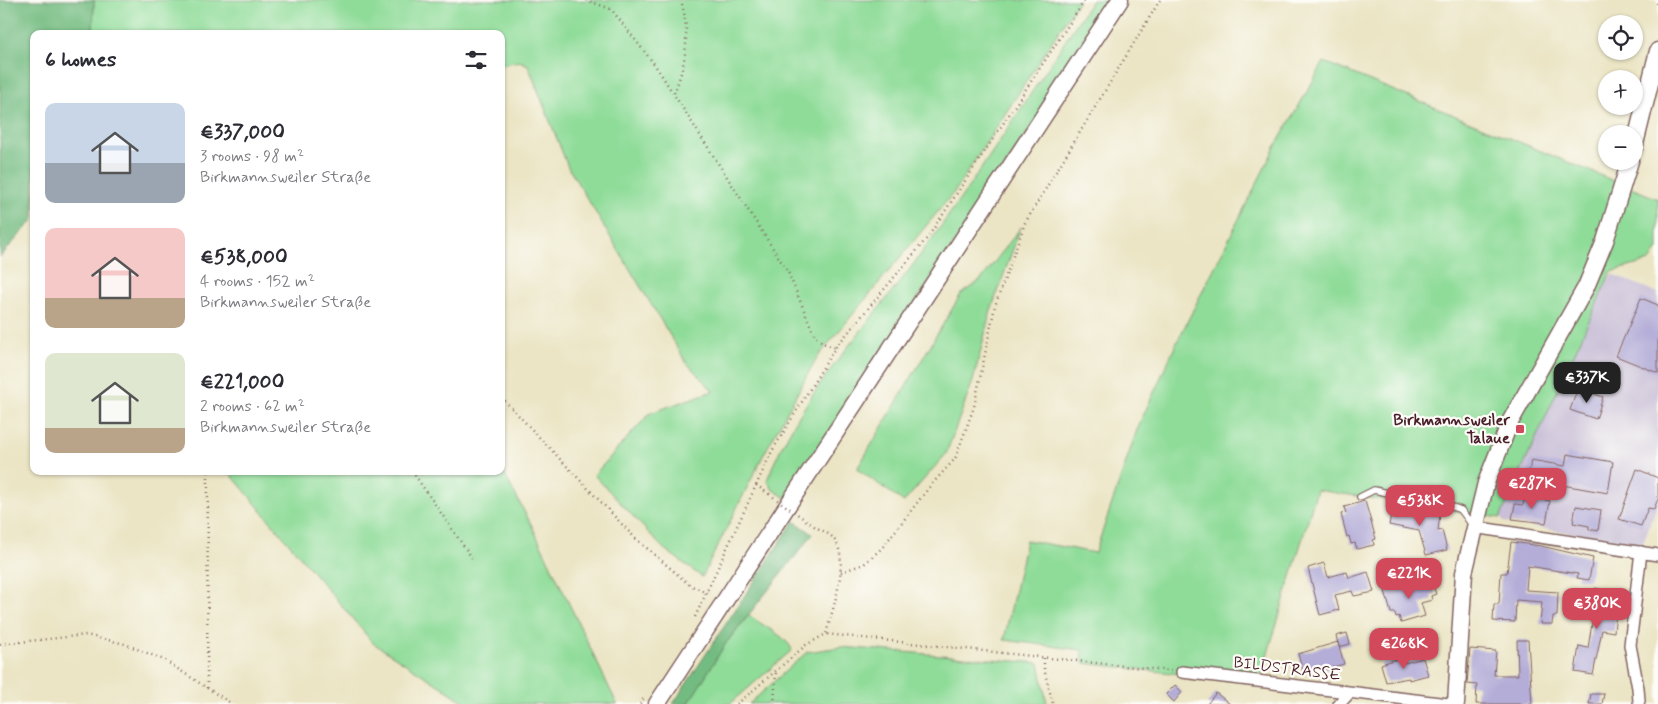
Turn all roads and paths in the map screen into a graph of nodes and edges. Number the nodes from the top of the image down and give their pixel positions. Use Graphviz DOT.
graph roads {
  1 [pos="586,0"];
  2 [pos="681,0"];
  3 [pos="1085,0"];
  4 [pos="1120,0"];
  5 [pos="1160,0"];
  6 [pos="1658,51"];
  7 [pos="674,94"];
  8 [pos="1640,125"];
  9 [pos="1627,170"];
  10 [pos="835,348"];
  11 [pos="505,401"];
  12 [pos="208,475"];
  13 [pos="415,475"];
  14 [pos="756,485"];
  15 [pos="1360,497"];
  16 [pos="1474,527"];
  17 [pos="1641,552"];
  18 [pos="1658,555"];
  19 [pos="472,558"];
  20 [pos="841,572"];
  21 [pos="707,593"];
  22 [pos="691,624"];
  23 [pos="826,634"];
  24 [pos="0,644"];
  25 [pos="1044,658"];
  26 [pos="776,670"];
  27 [pos="1182,672"];
  28 [pos="206,688"];
  29 [pos="1349,693"];
  30 [pos="651,700"];
  31 [pos="1638,701"];
  32 [pos="232,704"];
  33 [pos="640,704"];
  34 [pos="737,704"];
  35 [pos="774,704"];
  36 [pos="1053,704"];
  37 [pos="1339,704"];
  38 [pos="1448,704"];
  39 [pos="1456,704"];
  1 -- 7 [label="path"];
  2 -- 7 [label="path"];
  3 -- 10 [label="path"];
  4 -- 30 [label="main road"];
  5 -- 20 [label="path"];
  6 -- 8 [label="main road"];
  7 -- 10 [label="path"];
  9 -- 16 [label="main road"];
  10 -- 14 [label="path"];
  11 -- 21 [label="path"];
  12 -- 28 [label="path"];
  13 -- 19 [label="path"];
  14 -- 20 [label="path, bridge"];
  14 -- 21 [label="path"];
  15 -- 16 [label="lane"];
  16 -- 17 [label="street"];
  16 -- 39 [label="main road"];
  17 -- 18 [label="street"];
  17 -- 31 [label="street"];
  20 -- 23 [label="path"];
  21 -- 22 [label="path"];
  23 -- 25 [label="path"];
  23 -- 26 [label="path"];
  24 -- 28 [label="path"];
  25 -- 27 [label="path"];
  25 -- 36 [label="path"];
  26 -- 34 [label="path"];
  26 -- 35 [label="path"];
  27 -- 29 [label="street, BILDSTRASSE"];
  28 -- 32 [label="path"];
  29 -- 37 [label="street"];
  29 -- 38 [label="street, BILDSTRASSE"];
  30 -- 33 [label="path"];
}
